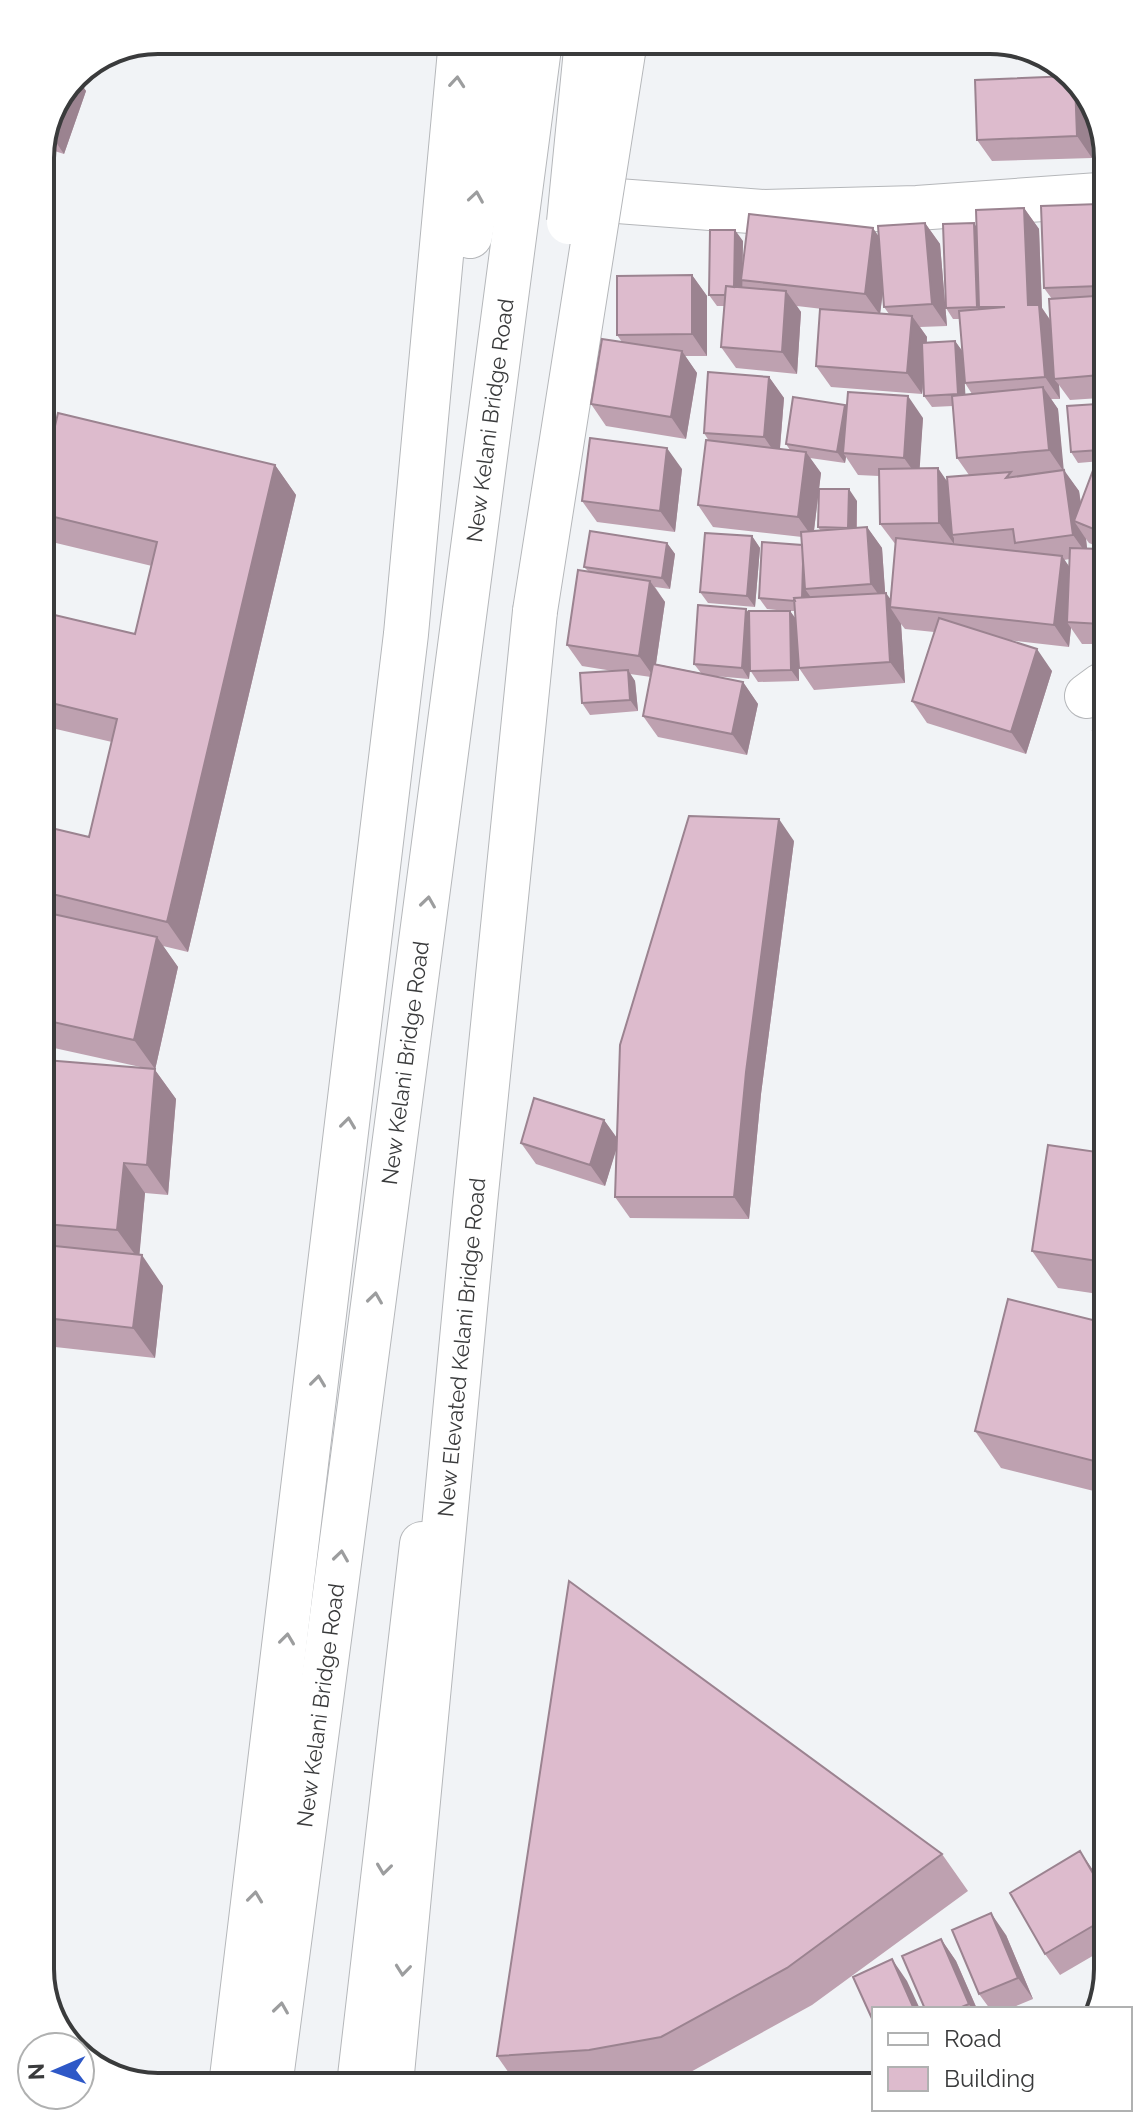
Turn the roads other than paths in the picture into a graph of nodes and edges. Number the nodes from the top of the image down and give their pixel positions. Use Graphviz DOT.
graph roads {
  1 [pos="460,54"];
  2 [pos="500,54"];
  3 [pos="538,54"];
  4 [pos="586,54"];
  5 [pos="598,54"];
  6 [pos="623,54"];
  7 [pos="1094,195"];
  8 [pos="578,198"];
  9 [pos="535,611"];
  10 [pos="406,634"];
  11 [pos="233,2073"];
  12 [pos="272,2073"];
  13 [pos="360,2073"];
  14 [pos="392,2073"];
  10 -- 1 [label="main road, one-way"];
  10 -- 2 [label="main road, one-way"];
  12 -- 3 [label="main road, New Kelani Bridge Road, one-way"];
  4 -- 9 [label="main road, bridge"];
  5 -- 8 [label="main road"];
  6 -- 9 [label="main road, bridge"];
  7 -- 8 [label="main road"];
  8 -- 13 [label="main road, one-way"];
  9 -- 14 [label="main road, New Elevated Kelani Bridge Road, one-way"];
  11 -- 10 [label="main road, one-way"];
}
